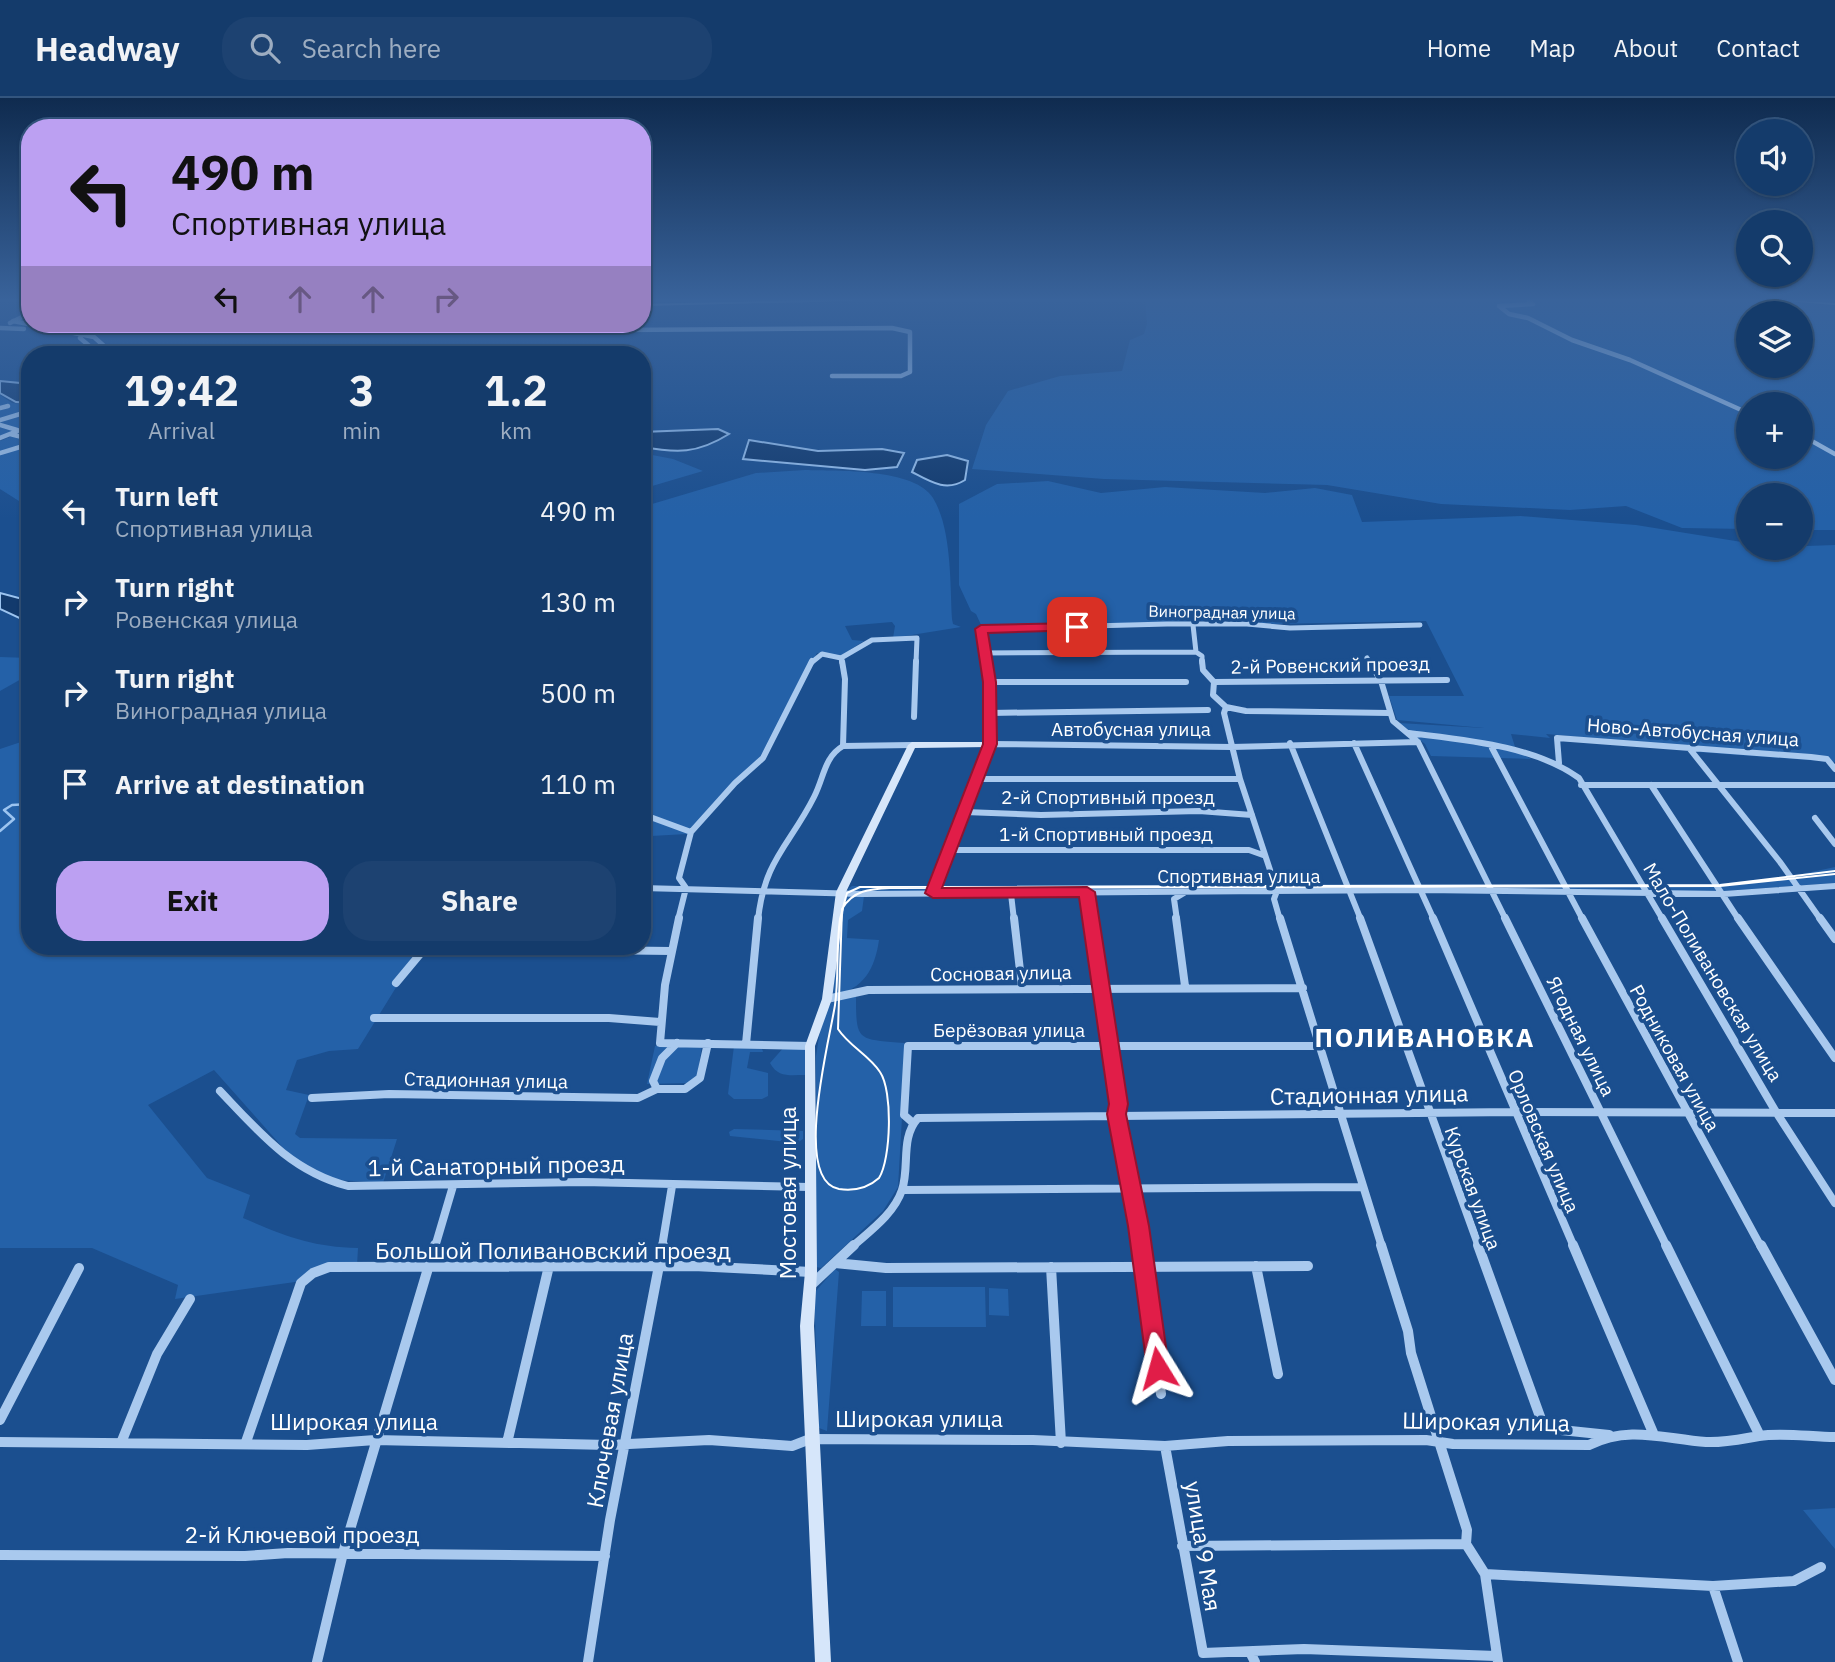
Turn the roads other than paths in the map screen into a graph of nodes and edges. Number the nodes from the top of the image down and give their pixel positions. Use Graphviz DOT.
graph roads {
  1 [pos="908,373"];
  2 [pos="1659,373"];
  3 [pos="832,376"];
  4 [pos="8,406"];
  5 [pos="0,408"];
  6 [pos="1736,408"];
  7 [pos="21,415"];
  8 [pos="0,423"];
  9 [pos="21,429"];
  10 [pos="18,430"];
  11 [pos="10,434"];
  12 [pos="0,438"];
  13 [pos="21,438"];
  14 [pos="1813,442"];
  15 [pos="21,445"];
  16 [pos="0,453"];
  17 [pos="1835,454"];
  18 [pos="1193,625"];
  19 [pos="1420,625"];
  20 [pos="981,629"];
  21 [pos="1196,652"];
  22 [pos="983,653"];
  23 [pos="841,658"];
  24 [pos="1367,658"];
  25 [pos="1447,680"];
  26 [pos="1381,681"];
  27 [pos="990,682"];
  28 [pos="1186,682"];
  29 [pos="1214,682"];
  30 [pos="1226,708"];
  31 [pos="1208,710"];
  32 [pos="989,713"];
  33 [pos="1389,713"];
  34 [pos="914,716"];
  35 [pos="1406,733"];
  36 [pos="1418,742"];
  37 [pos="1290,743"];
  38 [pos="1354,743"];
  39 [pos="990,744"];
  40 [pos="912,745"];
  41 [pos="843,746"];
  42 [pos="1232,747"];
  43 [pos="1492,748"];
  44 [pos="1689,748"];
  45 [pos="1559,764"];
  46 [pos="1835,769"];
  47 [pos="977,779"];
  48 [pos="1240,779"];
  49 [pos="1581,785"];
  50 [pos="1651,785"];
  51 [pos="1835,785"];
  52 [pos="1720,786"];
  53 [pos="965,812"];
  54 [pos="1252,815"];
  55 [pos="651,817"];
  56 [pos="1815,818"];
  57 [pos="691,832"];
  58 [pos="1835,844"];
  59 [pos="947,850"];
  60 [pos="1263,855"];
  61 [pos="1835,886"];
  62 [pos="651,888"];
  63 [pos="686,888"];
  64 [pos="1799,888"];
  65 [pos="761,890"];
  66 [pos="1423,890"];
  67 [pos="1188,891"];
  68 [pos="1277,891"];
  69 [pos="1350,891"];
  70 [pos="841,892"];
  71 [pos="1087,892"];
  72 [pos="1494,892"];
  73 [pos="1567,892"];
  74 [pos="933,893"];
  75 [pos="1011,894"];
  76 [pos="1647,894"];
  77 [pos="1724,894"];
  78 [pos="1835,939"];
  79 [pos="651,951"];
  80 [pos="671,951"];
  81 [pos="420,955"];
  82 [pos="396,983"];
  83 [pos="1185,986"];
  84 [pos="1023,988"];
  85 [pos="1101,988"];
  86 [pos="1303,988"];
  87 [pos="827,999"];
  88 [pos="374,1018"];
  89 [pos="660,1022"];
  90 [pos="677,1043"];
  91 [pos="708,1043"];
  92 [pos="746,1044"];
  93 [pos="810,1046"];
  94 [pos="1109,1046"];
  95 [pos="1319,1046"];
  96 [pos="1835,1058"];
  97 [pos="657,1089"];
  98 [pos="220,1091"];
  99 [pos="312,1098"];
  100 [pos="1514,1112"];
  101 [pos="1601,1112"];
  102 [pos="1776,1112"];
  103 [pos="1429,1113"];
  104 [pos="1687,1113"];
  105 [pos="1835,1113"];
  106 [pos="1116,1114"];
  107 [pos="1339,1115"];
  108 [pos="910,1125"];
  109 [pos="453,1186"];
  110 [pos="672,1186"];
  111 [pos="808,1187"];
  112 [pos="1361,1187"];
  113 [pos="1131,1190"];
  114 [pos="902,1191"];
  115 [pos="1835,1203"];
  116 [pos="835,1263"];
  117 [pos="549,1266"];
  118 [pos="659,1266"];
  119 [pos="1256,1266"];
  120 [pos="1308,1266"];
  121 [pos="430,1267"];
  122 [pos="1143,1267"];
  123 [pos="79,1268"];
  124 [pos="1051,1268"];
  125 [pos="810,1279"];
  126 [pos="190,1299"];
  127 [pos="1279,1374"];
  128 [pos="1835,1380"];
  129 [pos="1161,1394"];
  130 [pos="0,1420"];
  131 [pos="1608,1435"];
  132 [pos="1654,1435"];
  133 [pos="1760,1436"];
  134 [pos="1835,1437"];
  135 [pos="810,1439"];
  136 [pos="376,1440"];
  137 [pos="0,1442"];
  138 [pos="246,1442"];
  139 [pos="121,1443"];
  140 [pos="507,1443"];
  141 [pos="627,1443"];
  142 [pos="1061,1443"];
  143 [pos="1440,1443"];
  144 [pos="1165,1446"];
  145 [pos="1466,1544"];
  146 [pos="1182,1546"];
  147 [pos="343,1553"];
  148 [pos="0,1555"];
  149 [pos="605,1556"];
  150 [pos="1821,1567"];
  151 [pos="1485,1574"];
  152 [pos="1713,1586"];
  153 [pos="1253,1657"];
  154 [pos="1497,1659"];
  155 [pos="317,1662"];
  156 [pos="588,1662"];
  157 [pos="823,1662"];
  158 [pos="1738,1662"];
  1 -- 3 [label="street"];
  2 -- 6 [label="street"];
  4 -- 5 [label="street"];
  7 -- 8 [label="street"];
  8 -- 10 [label="street"];
  9 -- 10 [label="street"];
  10 -- 11 [label="street"];
  11 -- 12 [label="street"];
  11 -- 13 [label="street"];
  14 -- 17 [label="street"];
  15 -- 16 [label="street"];
  18 -- 19 [label="street, Виноградная улица"];
  18 -- 20 [label="street, Виноградная улица"];
  18 -- 21 [label="street"];
  20 -- 22 [label="street"];
  21 -- 22 [label="street"];
  21 -- 29 [label="street"];
  22 -- 27 [label="street"];
  23 -- 34 [label="street"];
  23 -- 41 [label="street"];
  23 -- 57 [label="street"];
  24 -- 26 [label="street, Ягодная улица"];
  25 -- 26 [label="street, 2-й Ровенский проезд"];
  26 -- 29 [label="street, 2-й Ровенский проезд"];
  26 -- 33 [label="street, Ягодная улица"];
  27 -- 28 [label="street"];
  27 -- 32 [label="street"];
  29 -- 30 [label="street"];
  30 -- 33 [label="street"];
  30 -- 42 [label="street"];
  31 -- 32 [label="street"];
  32 -- 39 [label="street"];
  33 -- 35 [label="street, Ягодная улица"];
  35 -- 36 [label="street, Ягодная улица"];
  35 -- 43 [label="street"];
  36 -- 38 [label="street, Автобусная улица"];
  36 -- 72 [label="street, Ягодная улица"];
  37 -- 38 [label="street, Автобусная улица"];
  37 -- 42 [label="street, Автобусная улица"];
  37 -- 69 [label="street, Курская улица"];
  38 -- 66 [label="street, Орловская улица"];
  39 -- 40 [label="street, Автобусная улица"];
  39 -- 42 [label="street, Автобусная улица"];
  39 -- 47 [label="street"];
  40 -- 41 [label="street, Автобусная улица"];
  40 -- 70 [label="street, Мостовая улица"];
  41 -- 65 [label="street"];
  42 -- 48 [label="street"];
  43 -- 45 [label="street"];
  43 -- 73 [label="street, Родниковая улица"];
  44 -- 45 [label="street, Ново-Автобусная улица"];
  44 -- 46 [label="street, Ново-Автобусная улица"];
  44 -- 52 [label="street"];
  45 -- 49 [label="street, Мало-Поливановская улица"];
  47 -- 48 [label="street"];
  47 -- 53 [label="street"];
  48 -- 54 [label="street"];
  49 -- 50 [label="street"];
  49 -- 76 [label="street, Мало-Поливановская улица"];
  50 -- 52 [label="street"];
  50 -- 77 [label="street"];
  51 -- 52 [label="street"];
  52 -- 64 [label="street"];
  53 -- 54 [label="street, 2-й Спортивный проезд"];
  53 -- 59 [label="street"];
  54 -- 60 [label="street"];
  55 -- 57 [label="street"];
  56 -- 58 [label="street"];
  57 -- 63 [label="street"];
  59 -- 60 [label="street, 1-й Спортивный проезд"];
  59 -- 74 [label="street"];
  60 -- 68 [label="street"];
  61 -- 64 [label="street, Спортивная улица"];
  62 -- 63 [label="street, Спортивная улица"];
  63 -- 65 [label="street, Спортивная улица"];
  63 -- 80 [label="street"];
  64 -- 77 [label="street, Спортивная улица"];
  64 -- 78 [label="street"];
  65 -- 70 [label="street, Спортивная улица"];
  65 -- 92 [label="street"];
  66 -- 69 [label="street, Спортивная улица"];
  66 -- 72 [label="street, Спортивная улица"];
  66 -- 100 [label="street, Орловская улица"];
  67 -- 68 [label="street, Спортивная улица"];
  67 -- 71 [label="street, Спортивная улица"];
  67 -- 83 [label="street"];
  68 -- 69 [label="street, Спортивная улица"];
  68 -- 86 [label="street"];
  69 -- 103 [label="street, Курская улица"];
  70 -- 74 [label="street, Спортивная улица"];
  70 -- 87 [label="street, Мостовая улица"];
  71 -- 75 [label="street, Спортивная улица"];
  71 -- 85 [label="street"];
  72 -- 73 [label="street, Спортивная улица"];
  72 -- 101 [label="street, Ягодная улица"];
  73 -- 76 [label="street, Спортивная улица"];
  73 -- 104 [label="street, Родниковая улица"];
  74 -- 75 [label="street, Спортивная улица"];
  75 -- 84 [label="street"];
  76 -- 77 [label="street, Спортивная улица"];
  76 -- 102 [label="street, Мало-Поливановская улица"];
  77 -- 96 [label="street"];
  79 -- 80 [label="street"];
  80 -- 89 [label="street"];
  81 -- 82 [label="street"];
  83 -- 85 [label="street, Сосновая улица"];
  83 -- 86 [label="street, Сосновая улица"];
  84 -- 85 [label="street, Сосновая улица"];
  84 -- 87 [label="street, Сосновая улица"];
  85 -- 94 [label="street"];
  86 -- 95 [label="street"];
  87 -- 93 [label="street, Мостовая улица"];
  88 -- 89 [label="street"];
  89 -- 90 [label="street"];
  90 -- 91 [label="street"];
  90 -- 97 [label="street"];
  91 -- 92 [label="street"];
  91 -- 97 [label="street, Стадионная улица"];
  92 -- 93 [label="street"];
  93 -- 111 [label="street, Мостовая улица"];
  94 -- 95 [label="street, Берёзовая улица"];
  94 -- 106 [label="street"];
  94 -- 108 [label="street, Берёзовая улица"];
  95 -- 107 [label="street"];
  97 -- 99 [label="street, Стадионная улица"];
  98 -- 109 [label="street, 1-й Санаторный проезд"];
  100 -- 101 [label="street, Стадионная улица"];
  100 -- 103 [label="street, Стадионная улица"];
  100 -- 132 [label="street, Орловская улица"];
  101 -- 104 [label="street, Стадионная улица"];
  101 -- 133 [label="street, Ягодная улица"];
  102 -- 104 [label="street, Стадионная улица"];
  102 -- 105 [label="street, Стадионная улица"];
  102 -- 115 [label="street, Мало-Поливановская улица"];
  103 -- 107 [label="street, Стадионная улица"];
  103 -- 131 [label="street, Курская улица"];
  104 -- 128 [label="street, Родниковая улица"];
  106 -- 107 [label="street, Стадионная улица"];
  106 -- 108 [label="street, Стадионная улица"];
  106 -- 113 [label="street"];
  107 -- 112 [label="street"];
  108 -- 114 [label="street"];
  109 -- 110 [label="street, 1-й Санаторный проезд"];
  109 -- 121 [label="street"];
  110 -- 111 [label="street, 1-й Санаторный проезд"];
  110 -- 118 [label="street, Ключевая улица"];
  111 -- 125 [label="street, Мостовая улица"];
  112 -- 113 [label="street"];
  112 -- 143 [label="street"];
  113 -- 114 [label="street"];
  113 -- 122 [label="street"];
  114 -- 116 [label="street"];
  116 -- 124 [label="street"];
  116 -- 125 [label="street"];
  117 -- 118 [label="street, Большой Поливановский проезд"];
  117 -- 121 [label="street, Большой Поливановский проезд"];
  117 -- 140 [label="street"];
  118 -- 125 [label="street, Большой Поливановский проезд"];
  118 -- 141 [label="street, Ключевая улица"];
  119 -- 120 [label="street"];
  119 -- 122 [label="street"];
  119 -- 127 [label="street"];
  121 -- 136 [label="street"];
  121 -- 138 [label="street, Большой Поливановский проезд"];
  122 -- 124 [label="street"];
  122 -- 129 [label="street"];
  123 -- 130 [label="street"];
  124 -- 142 [label="street"];
  125 -- 135 [label="street, Мостовая улица"];
  126 -- 139 [label="street"];
  131 -- 132 [label="street, Широкая улица"];
  131 -- 143 [label="street, Широкая улица"];
  132 -- 133 [label="street, Широкая улица"];
  133 -- 134 [label="street, Широкая улица"];
  135 -- 141 [label="street, Широкая улица"];
  135 -- 142 [label="street, Широкая улица"];
  135 -- 157 [label="street, Мостовая улица"];
  136 -- 138 [label="street, Широкая улица"];
  136 -- 140 [label="street, Широкая улица"];
  136 -- 147 [label="street"];
  137 -- 139 [label="street, Широкая улица"];
  138 -- 139 [label="street, Широкая улица"];
  140 -- 141 [label="street, Широкая улица"];
  141 -- 149 [label="street, Ключевая улица"];
  142 -- 144 [label="street, Широкая улица"];
  143 -- 144 [label="street, Широкая улица"];
  143 -- 145 [label="street"];
  144 -- 146 [label="street, улица 9 Мая"];
  145 -- 146 [label="street"];
  145 -- 151 [label="street"];
  146 -- 153 [label="street, улица 9 Мая"];
  147 -- 148 [label="street, 2-й Ключевой проезд"];
  147 -- 149 [label="street, 2-й Ключевой проезд"];
  147 -- 155 [label="street"];
  149 -- 156 [label="street, Ключевая улица"];
  150 -- 152 [label="street"];
  151 -- 152 [label="street"];
  151 -- 154 [label="street"];
  152 -- 158 [label="street"];
  153 -- 154 [label="street"];
}
